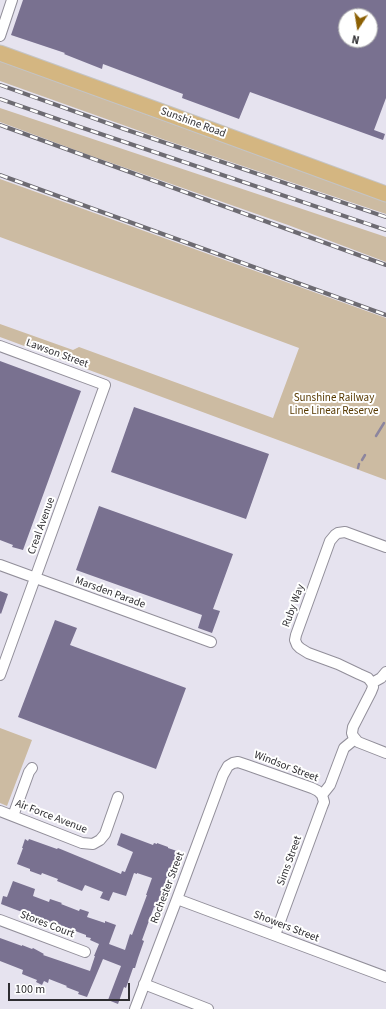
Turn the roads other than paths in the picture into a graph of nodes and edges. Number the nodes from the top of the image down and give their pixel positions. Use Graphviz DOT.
graph roads {
  1 [pos="12,0"];
  2 [pos="0,36"];
  3 [pos="0,53"];
  4 [pos="386,194"];
  5 [pos="0,346"];
  6 [pos="105,385"];
  7 [pos="386,547"];
  8 [pos="0,565"];
  9 [pos="35,578"];
  10 [pos="211,642"];
  11 [pos="386,672"];
  12 [pos="0,675"];
  13 [pos="372,683"];
  14 [pos="355,739"];
  15 [pos="386,753"];
  16 [pos="32,768"];
  17 [pos="223,775"];
  18 [pos="322,795"];
  19 [pos="118,797"];
  20 [pos="0,811"];
  21 [pos="13,816"];
  22 [pos="177,899"];
  23 [pos="0,920"];
  24 [pos="275,936"];
  25 [pos="85,952"];
  26 [pos="386,977"];
  27 [pos="144,984"];
  28 [pos="135,1009"];
  29 [pos="208,1009"];
  1 -- 2 [label="street"];
  3 -- 4 [label="main road, Sunshine Road"];
  5 -- 6 [label="street, Lawson Street"];
  6 -- 9 [label="street, Creal Avenue"];
  7 -- 13 [label="street, Ruby Way"];
  8 -- 9 [label="street, Marsden Parade"];
  9 -- 10 [label="street, Marsden Parade"];
  9 -- 12 [label="street, Creal Avenue"];
  11 -- 13 [label="street"];
  13 -- 14 [label="street"];
  14 -- 15 [label="street"];
  14 -- 18 [label="street"];
  16 -- 21 [label="street"];
  17 -- 18 [label="street, Windsor Street"];
  17 -- 22 [label="street, Rochester Street"];
  18 -- 24 [label="street, Sims Street"];
  19 -- 21 [label="street, Air Force Avenue"];
  20 -- 21 [label="street, Air Force Avenue"];
  22 -- 24 [label="street, Showers Street"];
  22 -- 27 [label="street, Rochester Street"];
  23 -- 25 [label="street, Stores Court"];
  24 -- 26 [label="street, Showers Street"];
  27 -- 28 [label="street, Rochester Street"];
  27 -- 29 [label="street"];
}
